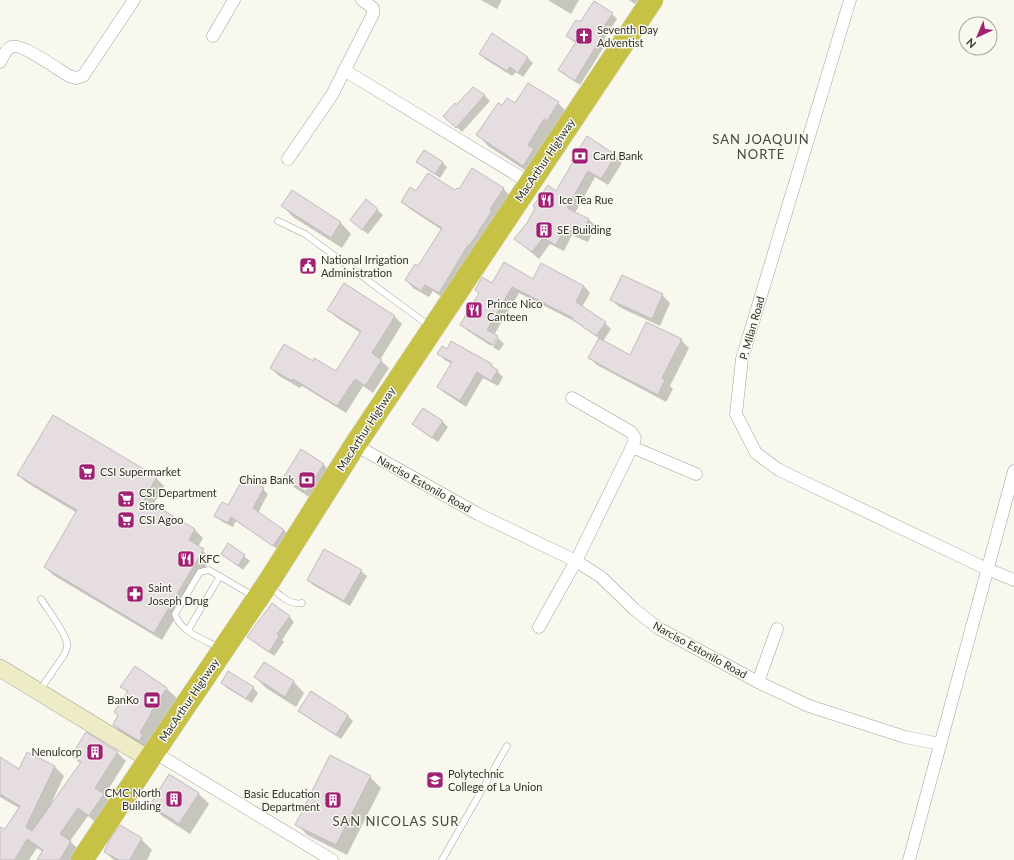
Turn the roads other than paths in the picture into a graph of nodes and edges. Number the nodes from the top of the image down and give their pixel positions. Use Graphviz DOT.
graph roads {
  1 [pos="134,0"];
  2 [pos="234,0"];
  3 [pos="362,0"];
  4 [pos="652,0"];
  5 [pos="850,0"];
  6 [pos="213,36"];
  7 [pos="0,62"];
  8 [pos="344,70"];
  9 [pos="288,159"];
  10 [pos="530,183"];
  11 [pos="278,221"];
  12 [pos="434,327"];
  13 [pos="572,398"];
  14 [pos="355,445"];
  15 [pos="632,447"];
  16 [pos="1014,472"];
  17 [pos="696,474"];
  18 [pos="576,561"];
  19 [pos="987,569"];
  20 [pos="220,576"];
  21 [pos="1014,580"];
  22 [pos="263,591"];
  23 [pos="41,599"];
  24 [pos="302,603"];
  25 [pos="539,627"];
  26 [pos="777,629"];
  27 [pos="188,630"];
  28 [pos="223,650"];
  29 [pos="0,668"];
  30 [pos="758,682"];
  31 [pos="39,692"];
  32 [pos="940,744"];
  33 [pos="508,746"];
  34 [pos="151,755"];
  35 [pos="82,860"];
  36 [pos="332,860"];
  37 [pos="442,860"];
  38 [pos="909,860"];
  1 -- 7 [label="street"];
  2 -- 6 [label="street"];
  3 -- 8 [label="street"];
  4 -- 10 [label="highway, MacArthur Highway"];
  5 -- 19 [label="street, P. Milan Road"];
  8 -- 9 [label="street"];
  8 -- 10 [label="street"];
  10 -- 12 [label="highway, MacArthur Highway"];
  11 -- 12 [label="lane"];
  12 -- 14 [label="highway, MacArthur Highway"];
  13 -- 15 [label="street"];
  14 -- 18 [label="street, Narciso Estonilo Road"];
  14 -- 22 [label="highway, MacArthur Highway"];
  15 -- 17 [label="street"];
  15 -- 18 [label="street"];
  16 -- 19 [label="street"];
  18 -- 25 [label="street"];
  18 -- 30 [label="street, Narciso Estonilo Road"];
  19 -- 21 [label="street, P. Milan Road"];
  19 -- 32 [label="street"];
  20 -- 22 [label="lane"];
  20 -- 27 [label="lane"];
  20 -- 27 [label="lane"];
  22 -- 24 [label="lane"];
  22 -- 28 [label="highway, MacArthur Highway"];
  23 -- 31 [label="lane"];
  26 -- 30 [label="street"];
  27 -- 28 [label="lane"];
  28 -- 34 [label="highway, MacArthur Highway"];
  29 -- 31 [label="street"];
  30 -- 32 [label="street, Narciso Estonilo Road"];
  31 -- 34 [label="street"];
  32 -- 38 [label="street"];
  33 -- 37 [label="lane"];
  34 -- 35 [label="highway, MacArthur Highway"];
  34 -- 36 [label="street"];
}
